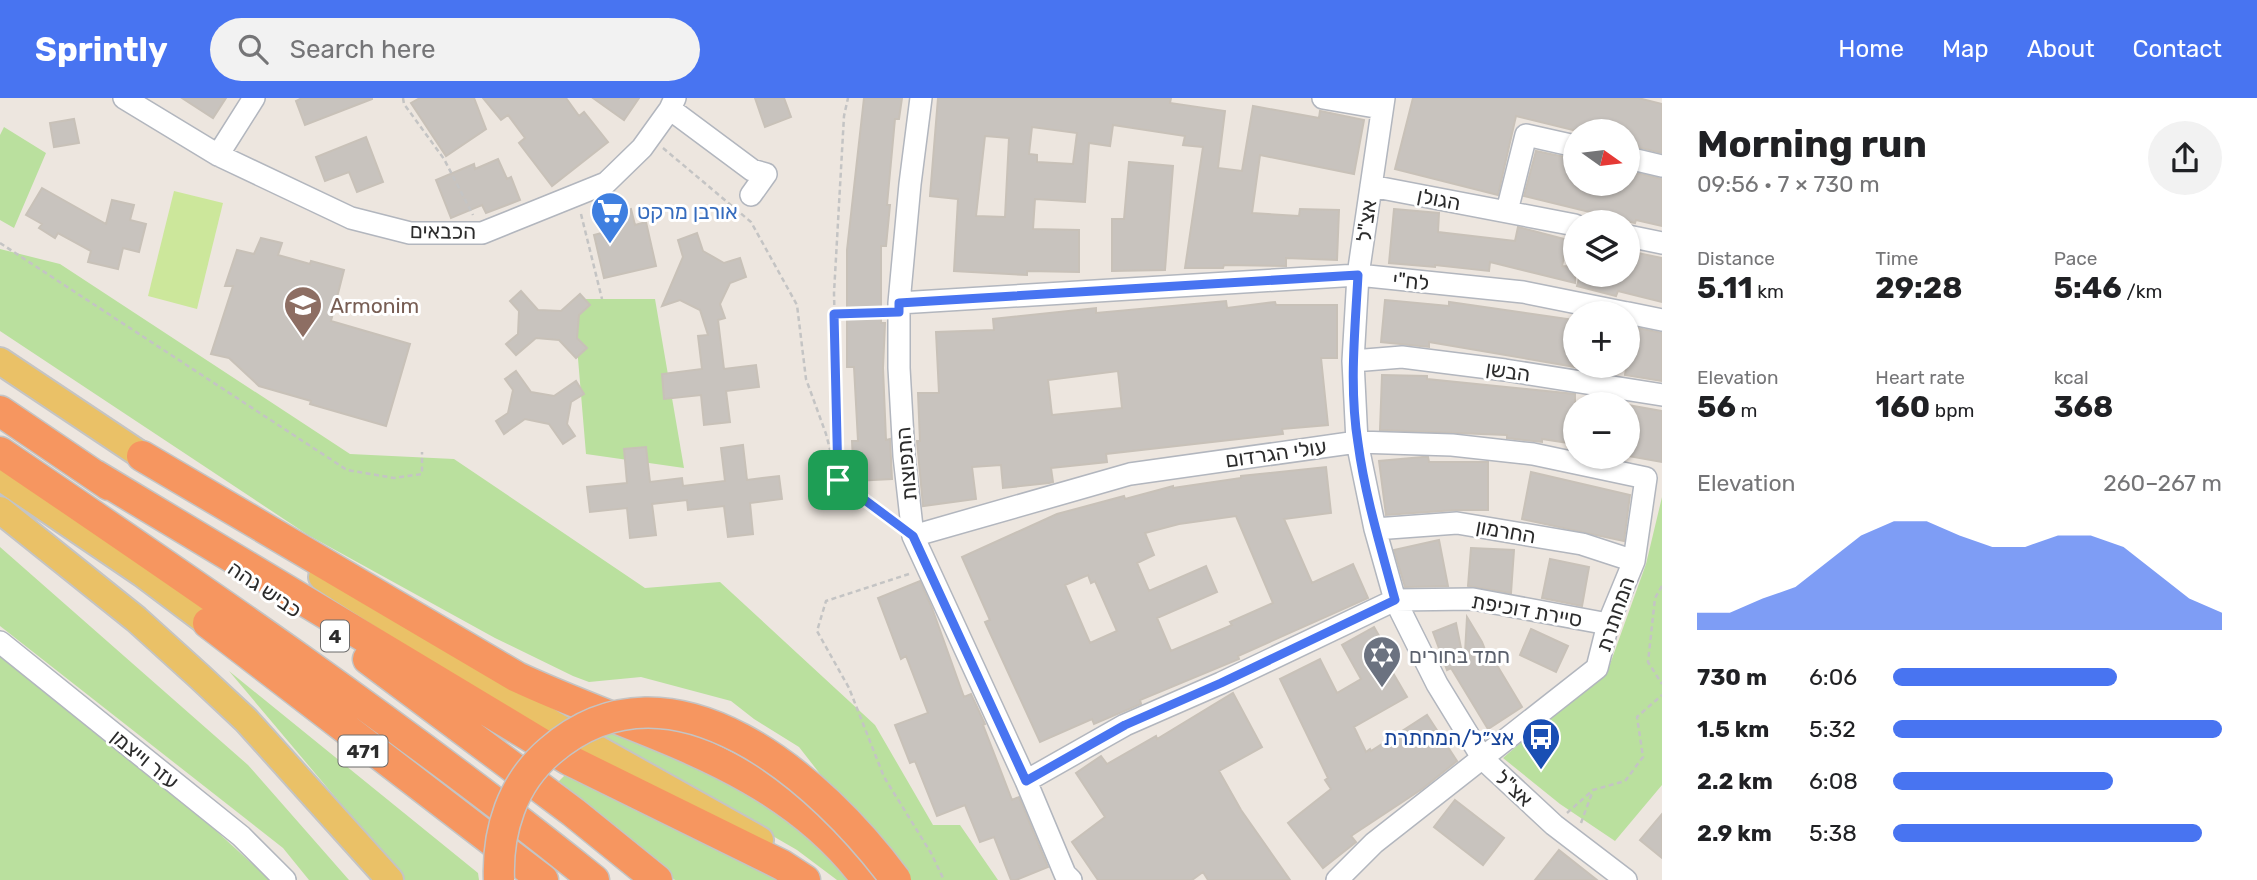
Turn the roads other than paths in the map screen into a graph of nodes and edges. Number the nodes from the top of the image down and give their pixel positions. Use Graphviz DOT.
graph roads {
  1 [pos="124,98"];
  2 [pos="254,98"];
  3 [pos="921,98"];
  4 [pos="1323,98"];
  5 [pos="1382,103"];
  6 [pos="672,104"];
  7 [pos="1563,143"];
  8 [pos="218,155"];
  9 [pos="1640,161"];
  10 [pos="1662,166"];
  11 [pos="1371,186"];
  12 [pos="751,195"];
  13 [pos="1507,211"];
  14 [pos="1563,223"];
  15 [pos="1640,238"];
  16 [pos="1662,243"];
  17 [pos="1358,275"];
  18 [pos="1568,301"];
  19 [pos="899,308"];
  20 [pos="1640,316"];
  21 [pos="1662,320"];
  22 [pos="0,361"];
  23 [pos="1353,362"];
  24 [pos="1662,395"];
  25 [pos="0,411"];
  26 [pos="1357,442"];
  27 [pos="0,452"];
  28 [pos="142,456"];
  29 [pos="95,475"];
  30 [pos="0,477"];
  31 [pos="1646,478"];
  32 [pos="0,510"];
  33 [pos="1376,529"];
  34 [pos="913,536"];
  35 [pos="1634,561"];
  36 [pos="1395,600"];
  37 [pos="208,622"];
  38 [pos="1608,624"];
  39 [pos="0,642"];
  40 [pos="1483,759"];
  41 [pos="1026,781"];
  42 [pos="1624,879"];
  43 [pos="285,880"];
  44 [pos="390,880"];
  45 [pos="499,880"];
  46 [pos="517,880"];
  47 [pos="543,880"];
  48 [pos="594,880"];
  49 [pos="657,880"];
  50 [pos="805,880"];
  51 [pos="814,880"];
  52 [pos="867,880"];
  53 [pos="896,880"];
  54 [pos="1071,880"];
  55 [pos="1337,880"];
  1 -- 8 [label="street, הכבאים"];
  2 -- 8 [label="street"];
  3 -- 19 [label="street, התפוצות"];
  4 -- 5 [label="street"];
  5 -- 11 [label="street, אצ\"ל"];
  6 -- 8 [label="street, הכבאים"];
  6 -- 12 [label="street"];
  7 -- 13 [label="street"];
  9 -- 10 [label="street"];
  11 -- 13 [label="street, הגולן"];
  11 -- 17 [label="street, אצ\"ל"];
  13 -- 14 [label="street, הגולן"];
  15 -- 16 [label="street"];
  17 -- 18 [label="street, לח\"י"];
  17 -- 19 [label="street, לח\"י"];
  17 -- 23 [label="street, אצ\"ל"];
  19 -- 34 [label="street, התפוצות"];
  20 -- 21 [label="street, לח\"י"];
  22 -- 28 [label="main road"];
  23 -- 24 [label="street, הבשן"];
  23 -- 26 [label="street, אצ\"ל"];
  25 -- 29 [label="highway, כביש גהה / 4"];
  26 -- 31 [label="street, עולי הגרדום"];
  26 -- 33 [label="street, אצ\"ל"];
  26 -- 34 [label="street, עולי הגרדום"];
  27 -- 48 [label="highway, כביש גהה / 4"];
  28 -- 51 [label="main road"];
  28 -- 52 [label="highway"];
  29 -- 49 [label="highway, כביש גהה / 4"];
  29 -- 50 [label="highway"];
  30 -- 37 [label="main road"];
  31 -- 35 [label="street, המחתרת"];
  32 -- 44 [label="main road"];
  33 -- 35 [label="street, החרמון"];
  33 -- 36 [label="street, אצ\"ל"];
  34 -- 41 [label="street, התפוצות"];
  35 -- 38 [label="street, המחתרת"];
  36 -- 38 [label="street, סיירת דוכיפת"];
  36 -- 40 [label="street, אצ\"ל"];
  36 -- 41 [label="street, סיירת דוכיפת"];
  37 -- 46 [label="highway, 471"];
  37 -- 47 [label="highway"];
  38 -- 40 [label="street, המחתרת"];
  39 -- 43 [label="street, עזר וייצמן"];
  40 -- 42 [label="street, אצ\"ל"];
  40 -- 55 [label="street, המחתרת"];
  41 -- 54 [label="street, התפוצות"];
  45 -- 53 [label="highway, bridge"];
}
